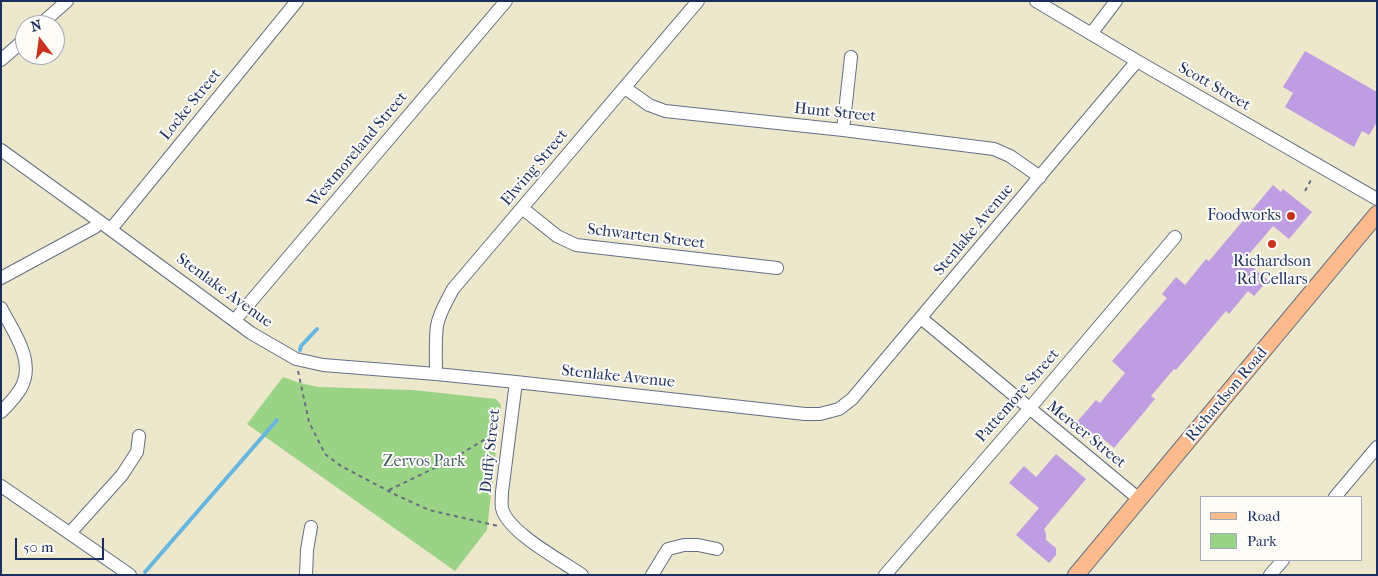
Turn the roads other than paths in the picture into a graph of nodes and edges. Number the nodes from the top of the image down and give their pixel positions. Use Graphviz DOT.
graph roads {
  1 [pos="66,1"];
  2 [pos="297,1"];
  3 [pos="506,1"];
  4 [pos="698,1"];
  5 [pos="1036,1"];
  6 [pos="1116,1"];
  7 [pos="51,15"];
  8 [pos="1091,34"];
  9 [pos="15,48"];
  10 [pos="851,57"];
  11 [pos="1,60"];
  12 [pos="1137,61"];
  13 [pos="625,88"];
  14 [pos="843,130"];
  15 [pos="1,150"];
  16 [pos="1040,177"];
  17 [pos="1377,199"];
  18 [pos="522,208"];
  19 [pos="1377,214"];
  20 [pos="99,221"];
  21 [pos="111,229"];
  22 [pos="1175,237"];
  23 [pos="777,268"];
  24 [pos="1,278"];
  25 [pos="1,308"];
  26 [pos="921,318"];
  27 [pos="235,320"];
  28 [pos="436,374"];
  29 [pos="516,382"];
  30 [pos="1029,409"];
  31 [pos="1,412"];
  32 [pos="140,436"];
  33 [pos="1377,447"];
  34 [pos="1,486"];
  35 [pos="1336,496"];
  36 [pos="1139,499"];
  37 [pos="311,527"];
  38 [pos="70,533"];
  39 [pos="717,549"];
  40 [pos="1282,561"];
  41 [pos="130,575"];
  42 [pos="306,575"];
  43 [pos="582,575"];
  44 [pos="652,575"];
  45 [pos="885,575"];
  46 [pos="1076,575"];
  47 [pos="1270,575"];
  1 -- 7 [label="street"];
  2 -- 21 [label="street, Locke Street"];
  3 -- 27 [label="street, Westmoreland Street"];
  4 -- 13 [label="street, Elwing Street"];
  5 -- 8 [label="street, Scott Street"];
  6 -- 8 [label="street"];
  8 -- 12 [label="street, Scott Street"];
  9 -- 11 [label="street"];
  10 -- 14 [label="street"];
  12 -- 16 [label="street, Stenlake Avenue"];
  12 -- 17 [label="street, Scott Street"];
  13 -- 14 [label="street, Hunt Street"];
  13 -- 18 [label="street, Elwing Street"];
  14 -- 16 [label="street, Hunt Street"];
  15 -- 20 [label="street, Stenlake Avenue"];
  16 -- 26 [label="street, Stenlake Avenue"];
  18 -- 23 [label="street, Schwarten Street"];
  18 -- 28 [label="street, Elwing Street"];
  19 -- 36 [label="main road, Richardson Road"];
  20 -- 21 [label="street, Stenlake Avenue"];
  20 -- 24 [label="street"];
  21 -- 27 [label="street, Stenlake Avenue"];
  22 -- 30 [label="street, Pattemore Street"];
  25 -- 31 [label="street"];
  26 -- 29 [label="street, Stenlake Avenue"];
  26 -- 30 [label="street, Mercer Street"];
  27 -- 28 [label="street, Stenlake Avenue"];
  28 -- 29 [label="street, Stenlake Avenue"];
  29 -- 43 [label="street, Duffy Street"];
  30 -- 36 [label="street, Mercer Street"];
  30 -- 45 [label="street, Pattemore Street"];
  32 -- 38 [label="street"];
  33 -- 35 [label="street"];
  34 -- 38 [label="street"];
  36 -- 46 [label="main road, Richardson Road"];
  37 -- 42 [label="street"];
  38 -- 41 [label="street"];
  39 -- 44 [label="street"];
  40 -- 47 [label="street"];
}
